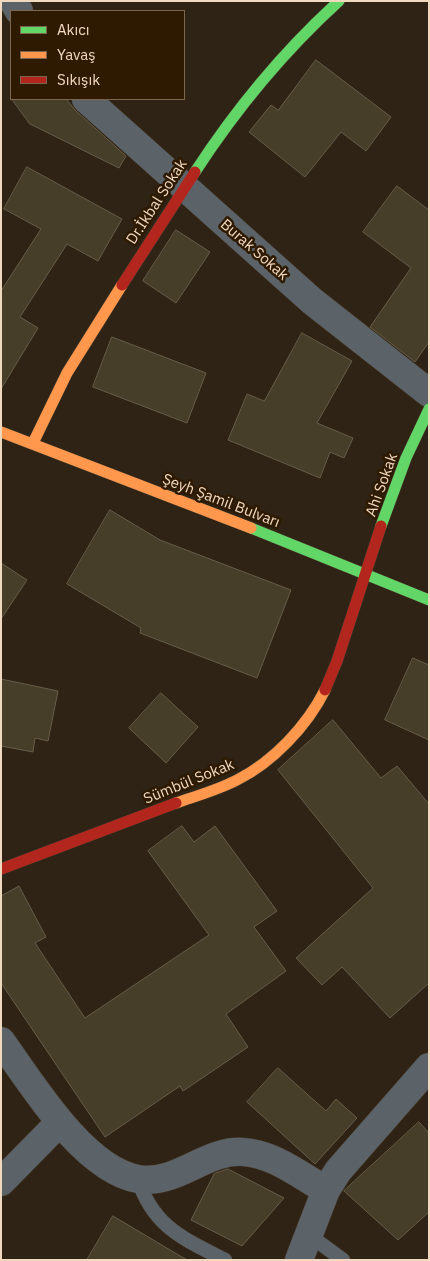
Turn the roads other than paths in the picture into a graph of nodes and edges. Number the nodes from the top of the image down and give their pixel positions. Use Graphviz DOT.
graph roads {
  1 [pos="333,3"];
  2 [pos="87,100"];
  3 [pos="184,188"];
  4 [pos="429,393"];
  5 [pos="429,409"];
  6 [pos="1,432"];
  7 [pos="33,443"];
  8 [pos="366,573"];
  9 [pos="429,600"];
  10 [pos="1,869"];
  11 [pos="1,1041"];
  12 [pos="429,1067"];
  13 [pos="60,1122"];
  14 [pos="138,1179"];
  15 [pos="1,1182"];
  16 [pos="326,1190"];
  17 [pos="309,1235"];
  18 [pos="225,1260"];
  19 [pos="300,1260"];
  20 [pos="344,1260"];
  1 -- 3 [label="street, Dr.İkbal Sokak"];
  2 -- 3 [label="street, Burak Sokak"];
  3 -- 4 [label="street, Burak Sokak"];
  3 -- 7 [label="street, Dr.İkbal Sokak"];
  5 -- 8 [label="street, Ahi Sokak"];
  6 -- 7 [label="street, Şeyh Şamil Bulvarı"];
  7 -- 8 [label="street, Şeyh Şamil Bulvarı"];
  8 -- 9 [label="street, Şeyh Şamil Bulvarı"];
  8 -- 10 [label="street, Sümbül Sokak"];
  11 -- 13 [label="street"];
  12 -- 16 [label="street"];
  13 -- 14 [label="street"];
  13 -- 15 [label="street"];
  14 -- 16 [label="street"];
  14 -- 18 [label="lane"];
  16 -- 17 [label="street"];
  17 -- 19 [label="street"];
  17 -- 20 [label="lane"];
}
